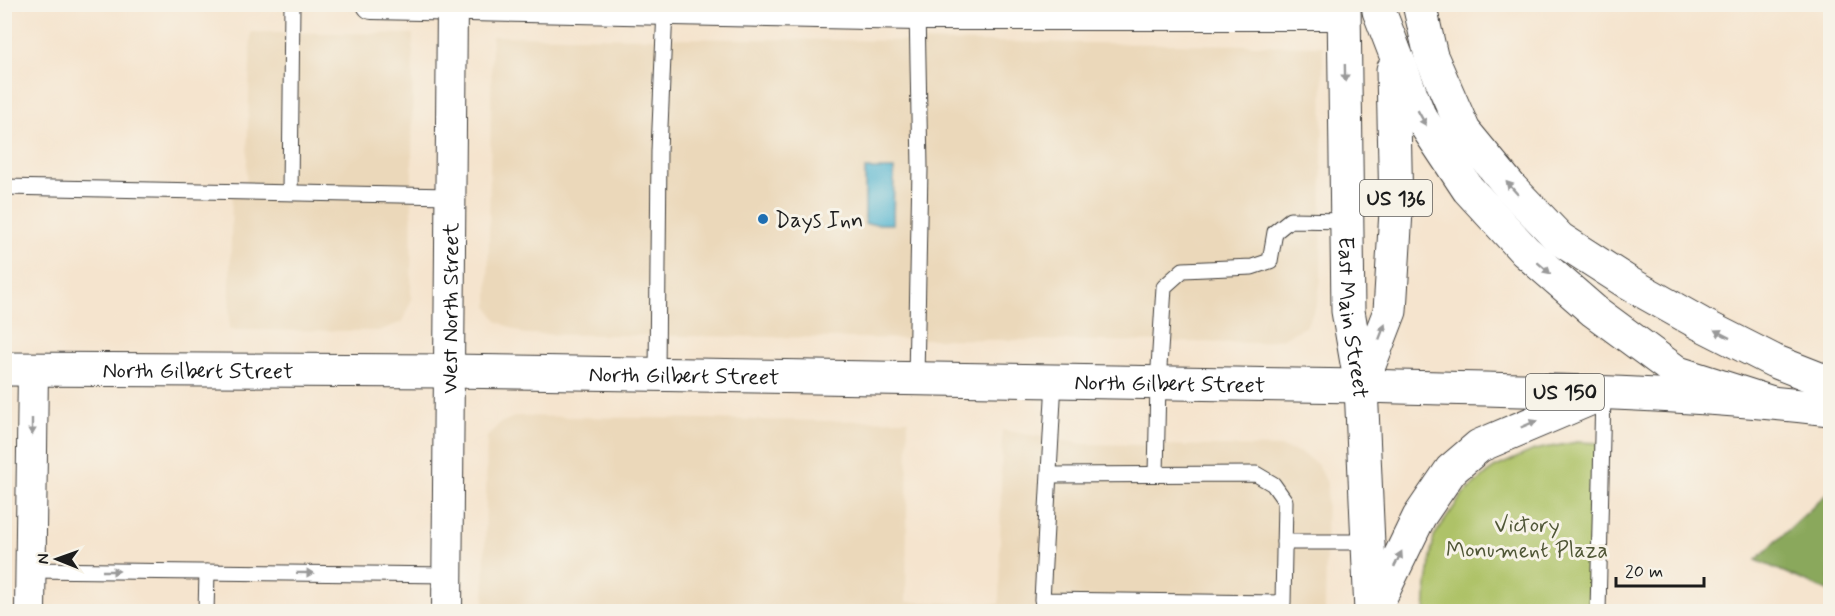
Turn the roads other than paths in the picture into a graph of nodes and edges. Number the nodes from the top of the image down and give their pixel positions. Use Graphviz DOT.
graph roads {
  1 [pos="292,4"];
  2 [pos="372,4"];
  3 [pos="1378,4"];
  4 [pos="1392,4"];
  5 [pos="1419,4"];
  6 [pos="452,6"];
  7 [pos="665,9"];
  8 [pos="917,10"];
  9 [pos="1125,10"];
  10 [pos="1343,10"];
  11 [pos="1393,47"];
  12 [pos="4,187"];
  13 [pos="290,192"];
  14 [pos="450,196"];
  15 [pos="1348,221"];
  16 [pos="19,369"];
  17 [pos="449,371"];
  18 [pos="657,375"];
  19 [pos="916,379"];
  20 [pos="1054,381"];
  21 [pos="1158,383"];
  22 [pos="1830,383"];
  23 [pos="1361,386"];
  24 [pos="1603,393"];
  25 [pos="1769,402"];
  26 [pos="1830,409"];
  27 [pos="1156,474"];
  28 [pos="1049,475"];
  29 [pos="1284,542"];
  30 [pos="1368,542"];
  31 [pos="31,570"];
  32 [pos="207,572"];
  33 [pos="448,575"];
  34 [pos="1141,606"];
  35 [pos="30,612"];
  36 [pos="206,612"];
  37 [pos="447,612"];
  38 [pos="1372,612"];
  39 [pos="1598,612"];
  1 -- 13 [label="lane"];
  2 -- 6 [label="street"];
  3 -- 11 [label="main road"];
  4 -- 11 [label="main road, East Main Street / US 136"];
  22 -- 5 [label="main road, one-way"];
  6 -- 7 [label="street"];
  6 -- 14 [label="street, West North Street"];
  7 -- 8 [label="street"];
  7 -- 18 [label="lane"];
  8 -- 9 [label="street"];
  8 -- 19 [label="lane"];
  9 -- 10 [label="street"];
  10 -- 15 [label="main road, East Main Street / US 136, one-way"];
  23 -- 11 [label="main road, East Main Street / US 136, one-way"];
  11 -- 25 [label="main road, one-way"];
  12 -- 13 [label="lane"];
  13 -- 14 [label="lane"];
  14 -- 17 [label="street, West North Street"];
  15 -- 21 [label="lane"];
  15 -- 23 [label="main road, East Main Street / US 136"];
  16 -- 17 [label="main road, North Gilbert Street"];
  16 -- 31 [label="street, one-way"];
  17 -- 18 [label="main road, North Gilbert Street"];
  17 -- 33 [label="street, West North Street"];
  18 -- 19 [label="main road, North Gilbert Street"];
  19 -- 20 [label="main road, North Gilbert Street"];
  20 -- 21 [label="main road, North Gilbert Street"];
  20 -- 28 [label="lane"];
  21 -- 23 [label="main road, North Gilbert Street"];
  21 -- 27 [label="lane"];
  23 -- 24 [label="main road, US 150"];
  23 -- 30 [label="main road"];
  24 -- 25 [label="main road, US 150"];
  38 -- 24 [label="main road, one-way"];
  24 -- 39 [label="lane"];
  25 -- 26 [label="main road, US 150"];
  27 -- 28 [label="lane"];
  27 -- 29 [label="lane"];
  28 -- 34 [label="lane"];
  29 -- 30 [label="lane"];
  29 -- 34 [label="lane"];
  30 -- 38 [label="main road"];
  31 -- 32 [label="lane, one-way"];
  31 -- 35 [label="street"];
  32 -- 33 [label="lane, one-way"];
  32 -- 36 [label="lane"];
  33 -- 37 [label="street, West North Street"];
}
